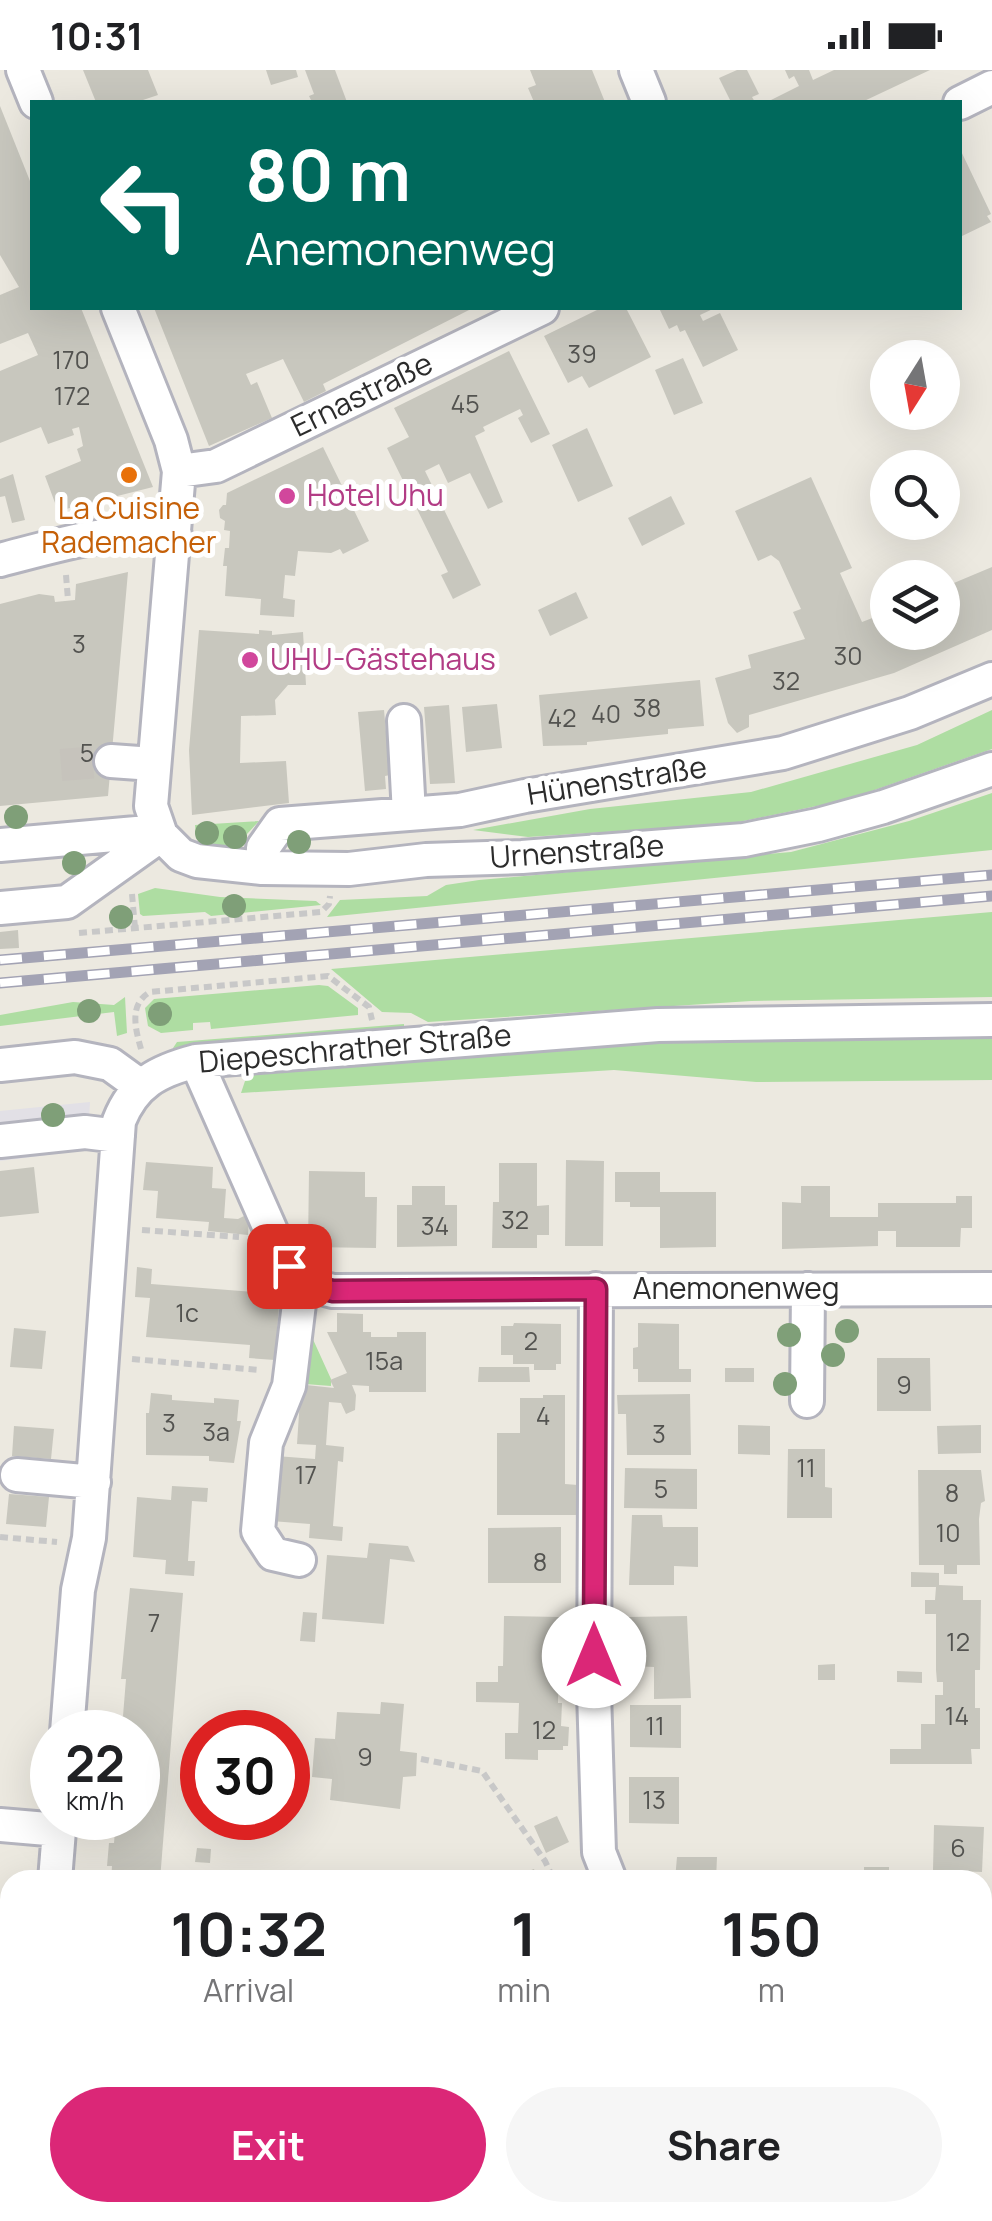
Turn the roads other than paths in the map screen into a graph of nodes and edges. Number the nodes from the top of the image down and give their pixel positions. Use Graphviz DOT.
graph roads {
  1 [pos="23,70"];
  2 [pos="636,70"];
  3 [pos="992,87"];
  4 [pos="35,100"];
  5 [pos="648,100"];
  6 [pos="962,101"];
  7 [pos="119,310"];
  8 [pos="538,310"];
  9 [pos="180,472"];
  10 [pos="175,535"];
  11 [pos="0,560"];
  12 [pos="992,678"];
  13 [pos="404,721"];
  14 [pos="112,761"];
  15 [pos="153,764"];
  16 [pos="992,768"];
  17 [pos="409,814"];
  18 [pos="160,833"];
  19 [pos="0,844"];
  20 [pos="262,868"];
  21 [pos="0,908"];
  22 [pos="992,1020"];
  23 [pos="196,1061"];
  24 [pos="0,1065"];
  25 [pos="144,1082"];
  26 [pos="118,1136"];
  27 [pos="0,1141"];
  28 [pos="302,1279"];
  29 [pos="596,1289"];
  30 [pos="808,1289"];
  31 [pos="992,1289"];
  32 [pos="807,1401"];
  33 [pos="17,1475"];
  34 [pos="94,1482"];
  35 [pos="299,1560"];
  36 [pos="69,1710"];
  37 [pos="30,1825"];
  38 [pos="0,1826"];
  39 [pos="58,1840"];
  40 [pos="56,1870"];
  41 [pos="606,1870"];
  1 -- 4 [label="street"];
  2 -- 5 [label="street"];
  3 -- 6 [label="street"];
  7 -- 9 [label="street"];
  8 -- 9 [label="street, Ernastraße"];
  9 -- 10 [label="street"];
  10 -- 11 [label="street"];
  10 -- 15 [label="street"];
  12 -- 17 [label="street, Hünenstraße"];
  13 -- 17 [label="street"];
  14 -- 15 [label="street"];
  15 -- 18 [label="street"];
  16 -- 20 [label="street, Urnenstraße"];
  17 -- 20 [label="street, Hünenstraße"];
  18 -- 19 [label="street"];
  18 -- 20 [label="street, Urnenstraße"];
  18 -- 21 [label="street"];
  22 -- 23 [label="street, Diepeschrather Straße"];
  23 -- 25 [label="street, Diepeschrather Straße"];
  23 -- 28 [label="street"];
  24 -- 25 [label="street"];
  25 -- 26 [label="street"];
  26 -- 27 [label="street"];
  26 -- 34 [label="street"];
  28 -- 29 [label="street, Anemonenweg"];
  28 -- 35 [label="street"];
  29 -- 30 [label="street, Anemonenweg"];
  29 -- 41 [label="street"];
  30 -- 31 [label="street, Anemonenweg"];
  30 -- 32 [label="street"];
  33 -- 34 [label="street"];
  34 -- 36 [label="street"];
  37 -- 38 [label="street"];
  39 -- 40 [label="street"];
}
